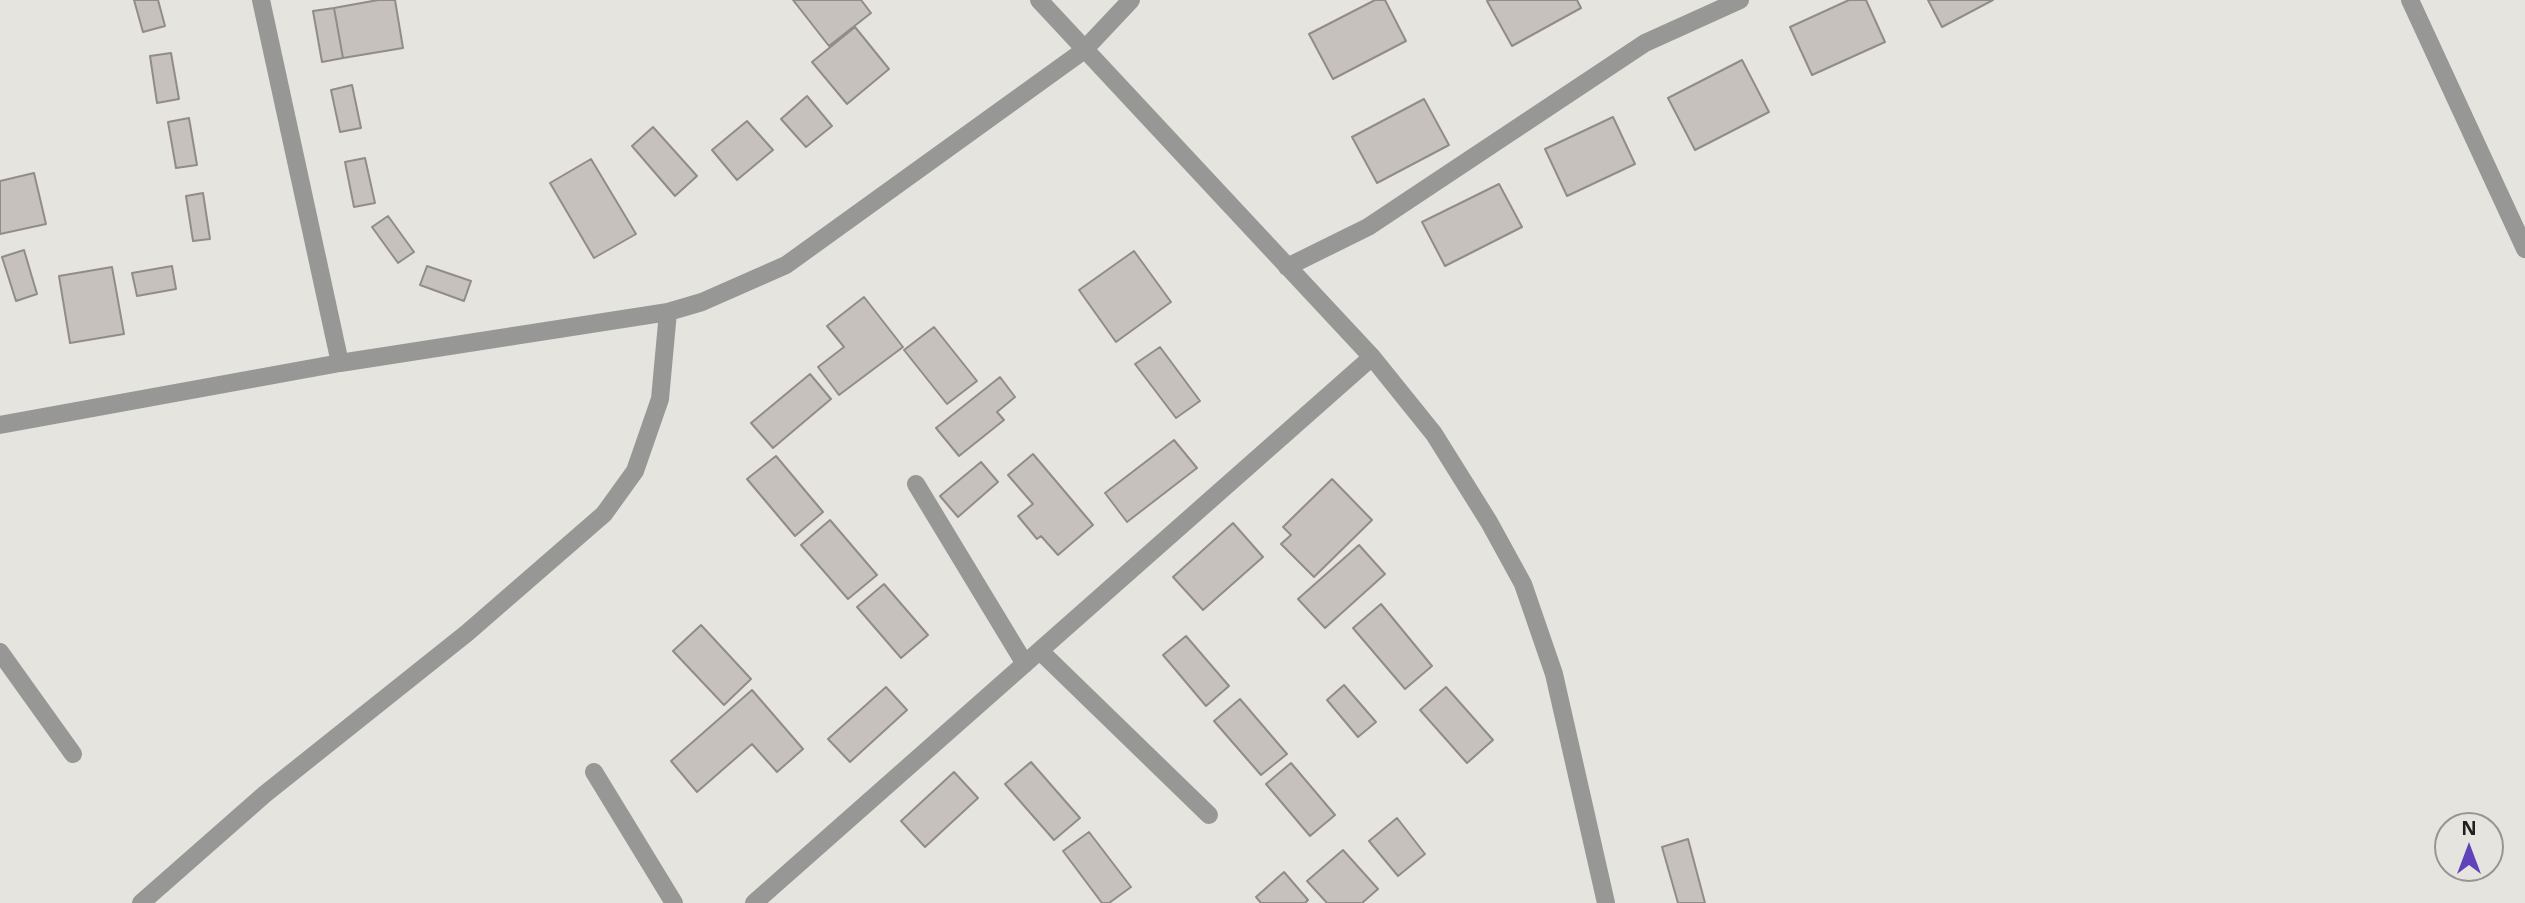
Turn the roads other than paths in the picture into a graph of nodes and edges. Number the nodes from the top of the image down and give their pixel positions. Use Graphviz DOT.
graph roads {
  1 [pos="261,0"];
  2 [pos="1039,0"];
  3 [pos="1131,0"];
  4 [pos="1740,0"];
  5 [pos="2410,0"];
  6 [pos="1083,51"];
  7 [pos="2525,249"];
  8 [pos="1287,267"];
  9 [pos="668,312"];
  10 [pos="1372,357"];
  11 [pos="340,363"];
  12 [pos="0,425"];
  13 [pos="916,484"];
  14 [pos="1040,651"];
  15 [pos="0,652"];
  16 [pos="1025,664"];
  17 [pos="73,754"];
  18 [pos="594,772"];
  19 [pos="1209,814"];
  20 [pos="141,903"];
  21 [pos="674,903"];
  22 [pos="754,903"];
  23 [pos="1605,903"];
  1 -- 11 [label="street"];
  2 -- 6 [label="street"];
  3 -- 6 [label="street"];
  4 -- 8 [label="street"];
  5 -- 7 [label="street"];
  6 -- 8 [label="street"];
  6 -- 9 [label="street"];
  8 -- 10 [label="street"];
  9 -- 11 [label="street"];
  9 -- 20 [label="street"];
  10 -- 14 [label="street"];
  10 -- 23 [label="street"];
  11 -- 12 [label="street"];
  13 -- 16 [label="street"];
  14 -- 16 [label="street"];
  14 -- 19 [label="street"];
  15 -- 17 [label="street"];
  16 -- 22 [label="street"];
  18 -- 21 [label="street"];
}
